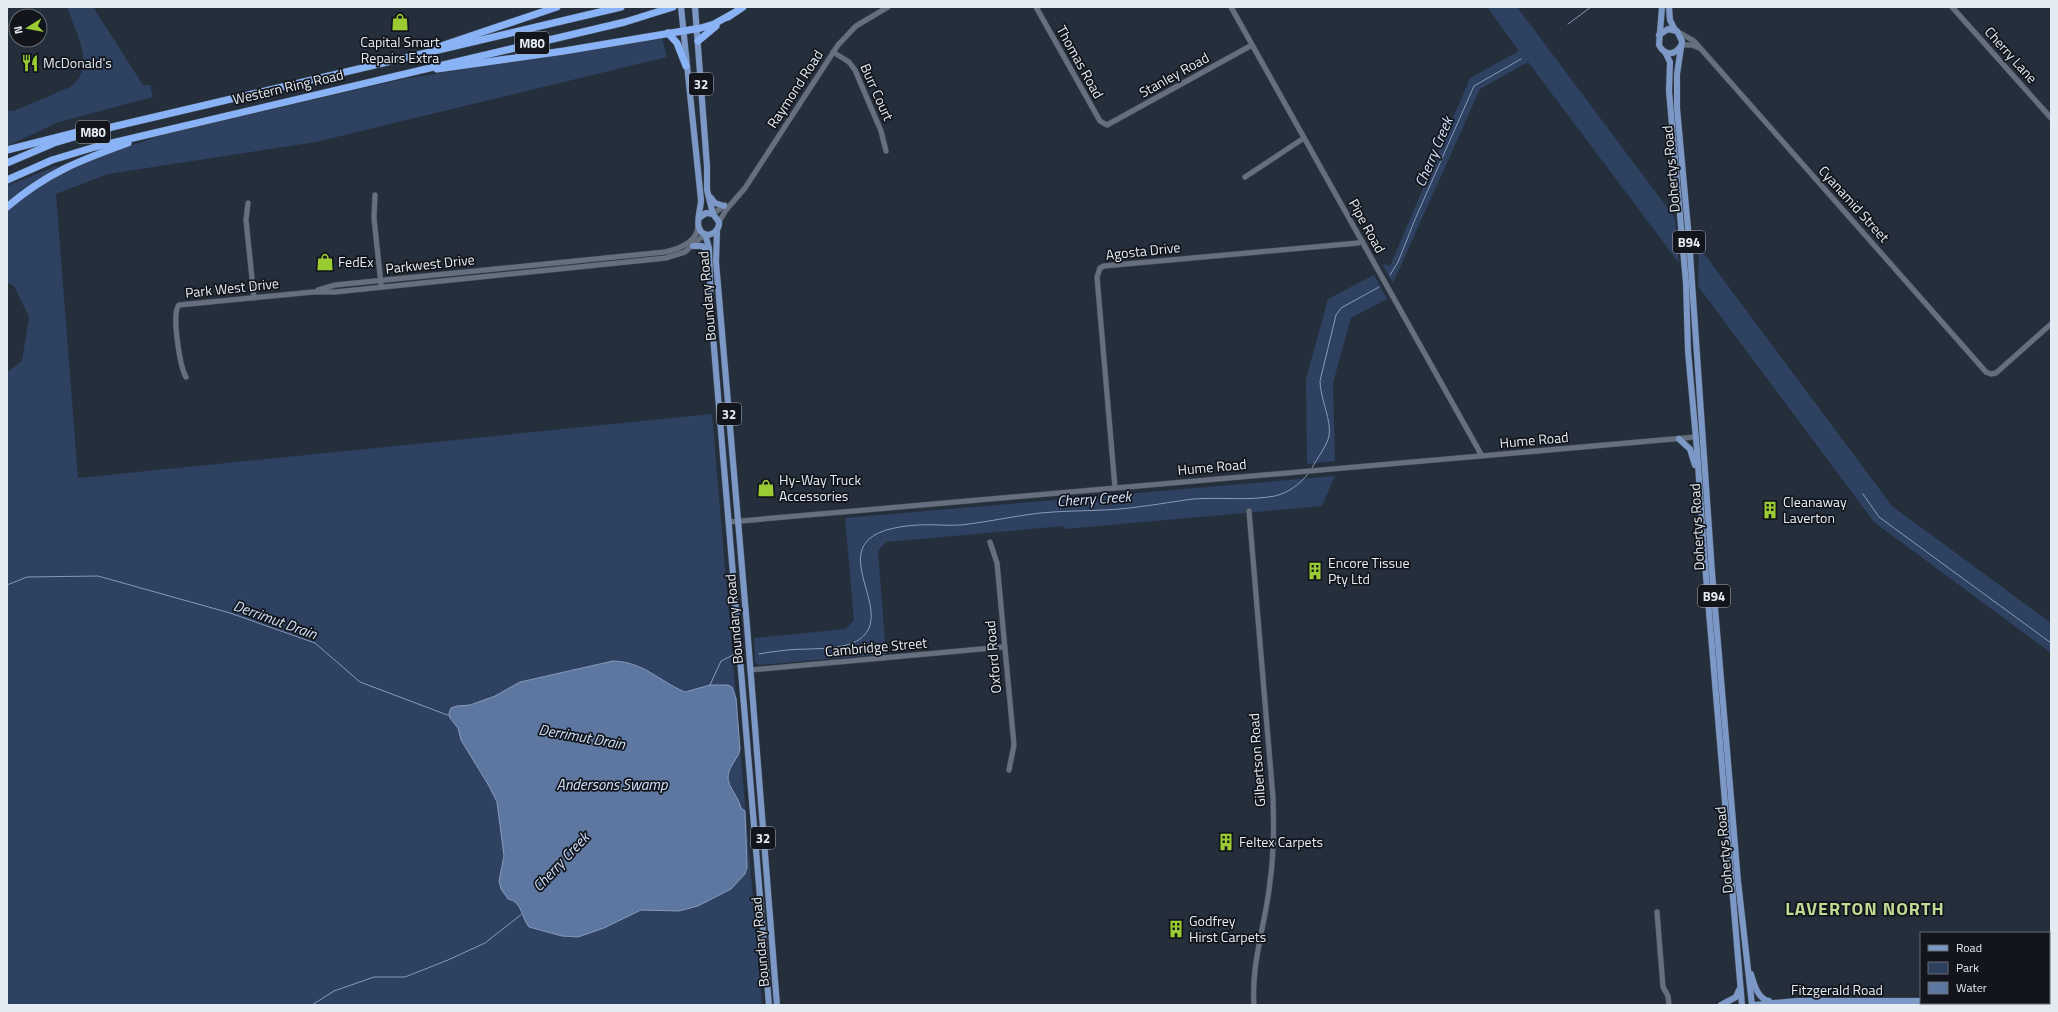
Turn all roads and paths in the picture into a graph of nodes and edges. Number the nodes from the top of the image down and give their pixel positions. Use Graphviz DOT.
graph roads {
  1 [pos="557,7"];
  2 [pos="621,7"];
  3 [pos="672,7"];
  4 [pos="681,7"];
  5 [pos="695,7"];
  6 [pos="743,7"];
  7 [pos="888,7"];
  8 [pos="1036,7"];
  9 [pos="1231,7"];
  10 [pos="1662,7"];
  11 [pos="1669,7"];
  12 [pos="1952,7"];
  13 [pos="732,14"];
  14 [pos="697,29"];
  15 [pos="683,30"];
  16 [pos="1677,32"];
  17 [pos="668,33"];
  18 [pos="1659,35"];
  19 [pos="698,41"];
  20 [pos="1252,45"];
  21 [pos="1681,46"];
  22 [pos="1700,49"];
  23 [pos="833,52"];
  24 [pos="1665,52"];
  25 [pos="414,56"];
  26 [pos="686,66"];
  27 [pos="391,76"];
  28 [pos="182,111"];
  29 [pos="2051,118"];
  30 [pos="1107,126"];
  31 [pos="166,130"];
  32 [pos="1304,138"];
  33 [pos="7,150"];
  34 [pos="886,151"];
  35 [pos="7,163"];
  36 [pos="1245,177"];
  37 [pos="7,180"];
  38 [pos="707,190"];
  39 [pos="375,195"];
  40 [pos="736,198"];
  41 [pos="248,203"];
  42 [pos="724,206"];
  43 [pos="7,207"];
  44 [pos="713,214"];
  45 [pos="699,218"];
  46 [pos="719,222"];
  47 [pos="698,226"];
  48 [pos="717,231"];
  49 [pos="705,234"];
  50 [pos="1362,241"];
  51 [pos="693,246"];
  52 [pos="709,252"];
  53 [pos="608,261"];
  54 [pos="380,281"];
  55 [pos="381,287"];
  56 [pos="313,292"];
  57 [pos="254,298"];
  58 [pos="2051,324"];
  59 [pos="186,377"];
  60 [pos="1704,436"];
  61 [pos="1696,437"];
  62 [pos="1679,439"];
  63 [pos="1482,456"];
  64 [pos="1115,488"];
  65 [pos="1700,490"];
  66 [pos="1249,511"];
  67 [pos="738,521"];
  68 [pos="729,522"];
  69 [pos="990,542"];
  70 [pos="1003,647"];
  71 [pos="750,670"];
  72 [pos="742,671"];
  73 [pos="1721,709"];
  74 [pos="1009,770"];
  75 [pos="1730,815"];
  76 [pos="1657,912"];
  77 [pos="1748,965"];
  78 [pos="1740,987"];
  79 [pos="1920,1001"];
  80 [pos="1775,1002"];
  81 [pos="769,1005"];
  82 [pos="777,1005"];
  83 [pos="1254,1005"];
  84 [pos="1669,1005"];
  85 [pos="1722,1005"];
  86 [pos="1742,1005"];
  87 [pos="1752,1005"];
  1 -- 25 [label="highway"];
  2 -- 25 [label="highway, Western Ring Road / M80"];
  3 -- 27 [label="highway, Western Ring Road / M80"];
  4 -- 15 [label="main road, 32"];
  5 -- 14 [label="main road, 32"];
  6 -- 13 [label="highway"];
  7 -- 23 [label="street, Raymond Road"];
  8 -- 30 [label="street, Thomas Road"];
  9 -- 20 [label="street, Pipe Road"];
  10 -- 18 [label="main road, B94"];
  11 -- 16 [label="main road, B94"];
  12 -- 29 [label="street, Cherry Lane"];
  13 -- 14 [label="highway"];
  13 -- 19 [label="highway"];
  14 -- 15 [label="highway"];
  14 -- 19 [label="main road, 32"];
  15 -- 17 [label="highway"];
  15 -- 26 [label="main road, 32"];
  16 -- 18 [label="main road"];
  16 -- 21 [label="main road, B94"];
  16 -- 22 [label="street, Cyanamid Street"];
  17 -- 26 [label="highway"];
  17 -- 27 [label="highway"];
  18 -- 24 [label="main road, B94"];
  19 -- 38 [label="main road, 32"];
  20 -- 30 [label="street, Stanley Road"];
  20 -- 32 [label="street, Pipe Road"];
  21 -- 22 [label="street"];
  21 -- 24 [label="main road"];
  21 -- 60 [label="main road, Dohertys Road / B94"];
  22 -- 58 [label="street, Cyanamid Street"];
  23 -- 34 [label="street, Burr Court"];
  23 -- 40 [label="street, Raymond Road"];
  24 -- 61 [label="main road, Dohertys Road / B94"];
  25 -- 28 [label="highway, Western Ring Road / M80"];
  26 -- 45 [label="main road, 32"];
  27 -- 31 [label="highway, Western Ring Road / M80"];
  28 -- 33 [label="highway"];
  28 -- 35 [label="highway, Western Ring Road / M80"];
  31 -- 37 [label="highway, Western Ring Road / M80"];
  31 -- 43 [label="highway"];
  32 -- 36 [label="street"];
  32 -- 50 [label="street, Pipe Road"];
  38 -- 42 [label="main road"];
  38 -- 44 [label="main road, 32"];
  39 -- 54 [label="street"];
  40 -- 42 [label="street, Raymond Road"];
  40 -- 46 [label="street, Raymond Road"];
  41 -- 57 [label="street"];
  42 -- 44 [label="street, Raymond Road"];
  44 -- 45 [label="main road"];
  44 -- 46 [label="main road, 32"];
  45 -- 47 [label="main road, 32"];
  46 -- 48 [label="main road, 32"];
  47 -- 49 [label="main road, 32"];
  47 -- 53 [label="street, Parkwest Drive"];
  48 -- 49 [label="main road"];
  48 -- 67 [label="main road, Boundary Road / 32"];
  49 -- 51 [label="street, Parkwest Drive"];
  49 -- 52 [label="main road, Boundary Road / 32"];
  50 -- 63 [label="street, Pipe Road"];
  50 -- 64 [label="street, Agosta Drive"];
  51 -- 52 [label="main road"];
  51 -- 53 [label="street, Parkwest Drive"];
  52 -- 68 [label="main road, Boundary Road / 32"];
  53 -- 54 [label="street, Parkwest Drive"];
  53 -- 55 [label="street, Parkwest Drive"];
  54 -- 55 [label="street"];
  54 -- 56 [label="street, Parkwest Drive"];
  55 -- 56 [label="street, Parkwest Drive"];
  56 -- 57 [label="street, Park West Drive"];
  57 -- 59 [label="street, Park West Drive"];
  60 -- 61 [label="main road"];
  60 -- 73 [label="main road, Dohertys Road / B94"];
  61 -- 62 [label="street, Hume Road"];
  61 -- 65 [label="main road, Dohertys Road / B94"];
  62 -- 63 [label="street, Hume Road"];
  62 -- 65 [label="main road"];
  63 -- 64 [label="street, Hume Road"];
  64 -- 67 [label="street, Hume Road"];
  65 -- 73 [label="main road, Dohertys Road / B94"];
  66 -- 83 [label="street, Gilbertson Road"];
  67 -- 68 [label="street, Hume Road"];
  67 -- 71 [label="main road, Boundary Road / 32"];
  68 -- 72 [label="main road, Boundary Road / 32"];
  69 -- 70 [label="street, Oxford Road"];
  70 -- 71 [label="street, Cambridge Street"];
  70 -- 74 [label="street, Oxford Road"];
  71 -- 72 [label="main road"];
  71 -- 82 [label="main road, Boundary Road / 32"];
  72 -- 81 [label="main road, Boundary Road / 32"];
  73 -- 75 [label="main road, Dohertys Road / B94"];
  75 -- 77 [label="main road, Dohertys Road / B94"];
  75 -- 78 [label="main road, Dohertys Road / B94"];
  76 -- 84 [label="street"];
  77 -- 80 [label="main road"];
  77 -- 87 [label="main road, Dohertys Road / B94"];
  78 -- 85 [label="main road"];
  78 -- 86 [label="main road, Dohertys Road / B94"];
  79 -- 80 [label="main road, Fitzgerald Road"];
  80 -- 87 [label="main road, Fitzgerald Road"];
}
